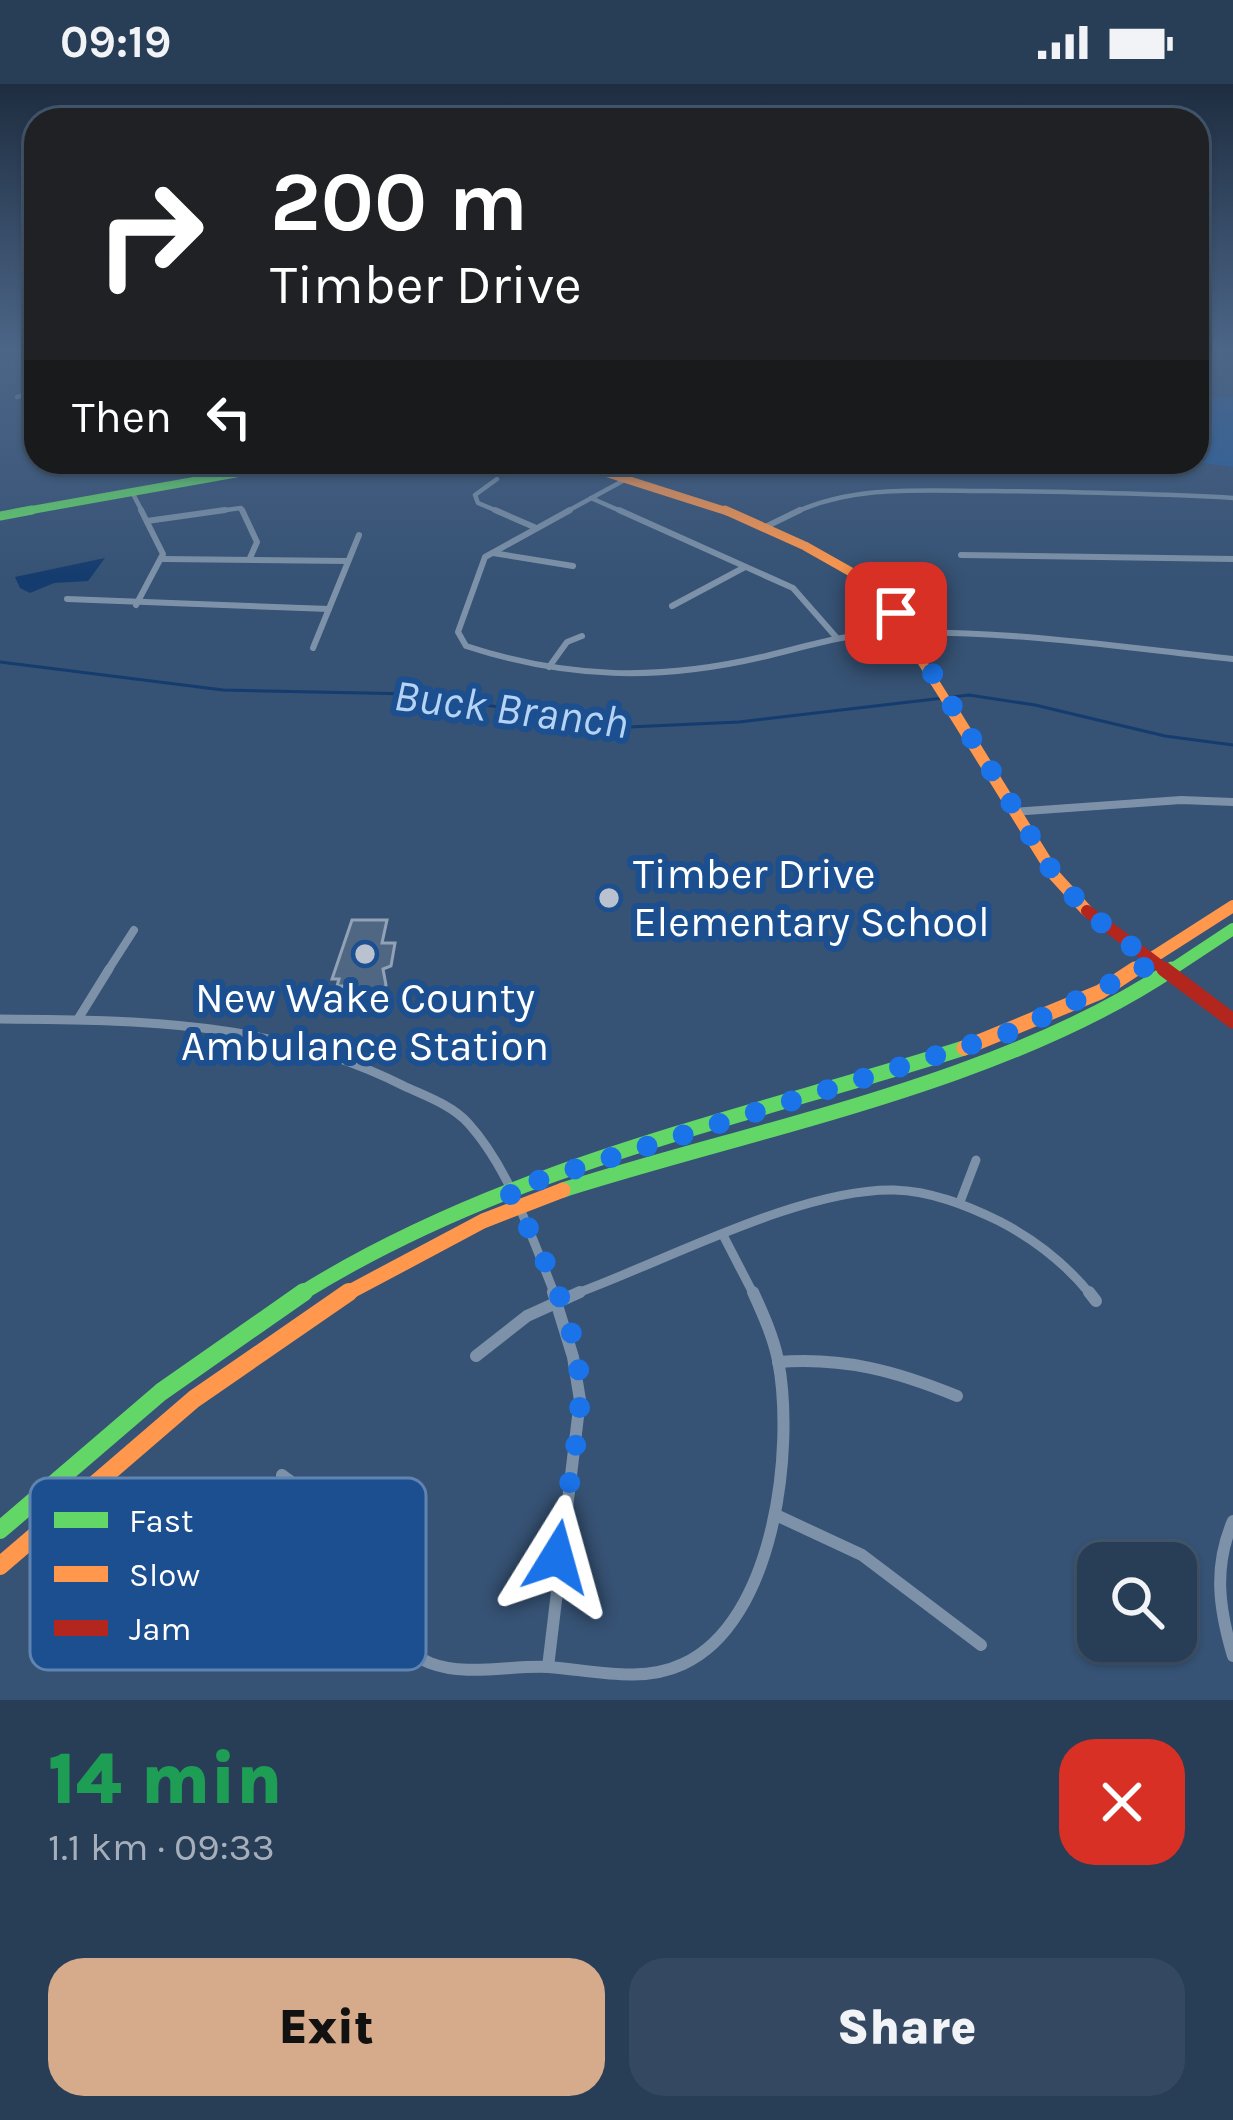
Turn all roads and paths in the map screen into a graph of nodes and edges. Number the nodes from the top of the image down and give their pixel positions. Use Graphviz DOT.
graph roads {
  1 [pos="233,474"];
  2 [pos="623,474"];
  3 [pos="631,476"];
  4 [pos="497,479"];
  5 [pos="132,492"];
  6 [pos="589,498"];
  7 [pos="1233,498"];
  8 [pos="0,516"];
  9 [pos="147,521"];
  10 [pos="534,527"];
  11 [pos="763,528"];
  12 [pos="359,535"];
  13 [pos="491,552"];
  14 [pos="962,555"];
  15 [pos="163,559"];
  16 [pos="250,559"];
  17 [pos="1233,560"];
  18 [pos="348,561"];
  19 [pos="573,566"];
  20 [pos="746,566"];
  21 [pos="67,599"];
  22 [pos="136,605"];
  23 [pos="672,606"];
  24 [pos="329,609"];
  25 [pos="907,632"];
  26 [pos="581,636"];
  27 [pos="836,638"];
  28 [pos="313,648"];
  29 [pos="1233,659"];
  30 [pos="549,667"];
  31 [pos="1233,802"];
  32 [pos="1013,812"];
  33 [pos="1233,906"];
  34 [pos="134,929"];
  35 [pos="1233,929"];
  36 [pos="1153,963"];
  37 [pos="1169,975"];
  38 [pos="0,1019"];
  39 [pos="78,1021"];
  40 [pos="1233,1022"];
  41 [pos="976,1160"];
  42 [pos="508,1190"];
  43 [pos="960,1202"];
  44 [pos="518,1208"];
  45 [pos="724,1237"];
  46 [pos="1096,1301"];
  47 [pos="559,1302"];
  48 [pos="476,1356"];
  49 [pos="778,1362"];
  50 [pos="957,1396"];
  51 [pos="282,1475"];
  52 [pos="60,1478"];
  53 [pos="96,1478"];
  54 [pos="288,1478"];
  55 [pos="30,1504"];
  56 [pos="776,1515"];
  57 [pos="1233,1520"];
  58 [pos="0,1531"];
  59 [pos="30,1538"];
  60 [pos="0,1566"];
  61 [pos="981,1645"];
  62 [pos="1233,1656"];
  63 [pos="426,1661"];
  64 [pos="548,1667"];
  1 -- 5 [label="main road"];
  2 -- 3 [label="main road"];
  3 -- 6 [label="street"];
  3 -- 11 [label="main road"];
  4 -- 10 [label="street"];
  5 -- 8 [label="main road"];
  5 -- 9 [label="street"];
  6 -- 10 [label="street"];
  6 -- 20 [label="street"];
  7 -- 11 [label="street"];
  9 -- 15 [label="street"];
  9 -- 16 [label="street"];
  10 -- 13 [label="street"];
  11 -- 25 [label="main road"];
  12 -- 18 [label="street"];
  13 -- 19 [label="street"];
  13 -- 30 [label="street"];
  14 -- 17 [label="street"];
  15 -- 16 [label="street"];
  15 -- 22 [label="street"];
  16 -- 18 [label="street"];
  18 -- 24 [label="street"];
  20 -- 23 [label="street"];
  20 -- 27 [label="street"];
  21 -- 22 [label="street"];
  22 -- 24 [label="street"];
  24 -- 28 [label="street"];
  25 -- 27 [label="street"];
  25 -- 29 [label="street"];
  25 -- 32 [label="main road"];
  26 -- 30 [label="street"];
  27 -- 30 [label="street"];
  31 -- 32 [label="street"];
  32 -- 36 [label="main road"];
  33 -- 36 [label="main road"];
  34 -- 39 [label="street"];
  35 -- 37 [label="main road"];
  36 -- 37 [label="main road"];
  36 -- 42 [label="main road"];
  37 -- 40 [label="main road"];
  37 -- 44 [label="main road"];
  38 -- 39 [label="street"];
  39 -- 42 [label="street"];
  41 -- 43 [label="street"];
  42 -- 44 [label="street"];
  42 -- 52 [label="main road"];
  43 -- 45 [label="street"];
  43 -- 46 [label="street"];
  44 -- 47 [label="street"];
  44 -- 53 [label="main road"];
  45 -- 47 [label="street"];
  45 -- 49 [label="street"];
  47 -- 48 [label="street"];
  47 -- 64 [label="street"];
  49 -- 50 [label="street"];
  49 -- 56 [label="street"];
  51 -- 54 [label="street"];
  55 -- 58 [label="main road"];
  56 -- 61 [label="street"];
  56 -- 64 [label="street"];
  57 -- 62 [label="street"];
  59 -- 60 [label="main road"];
  63 -- 64 [label="street"];
}
